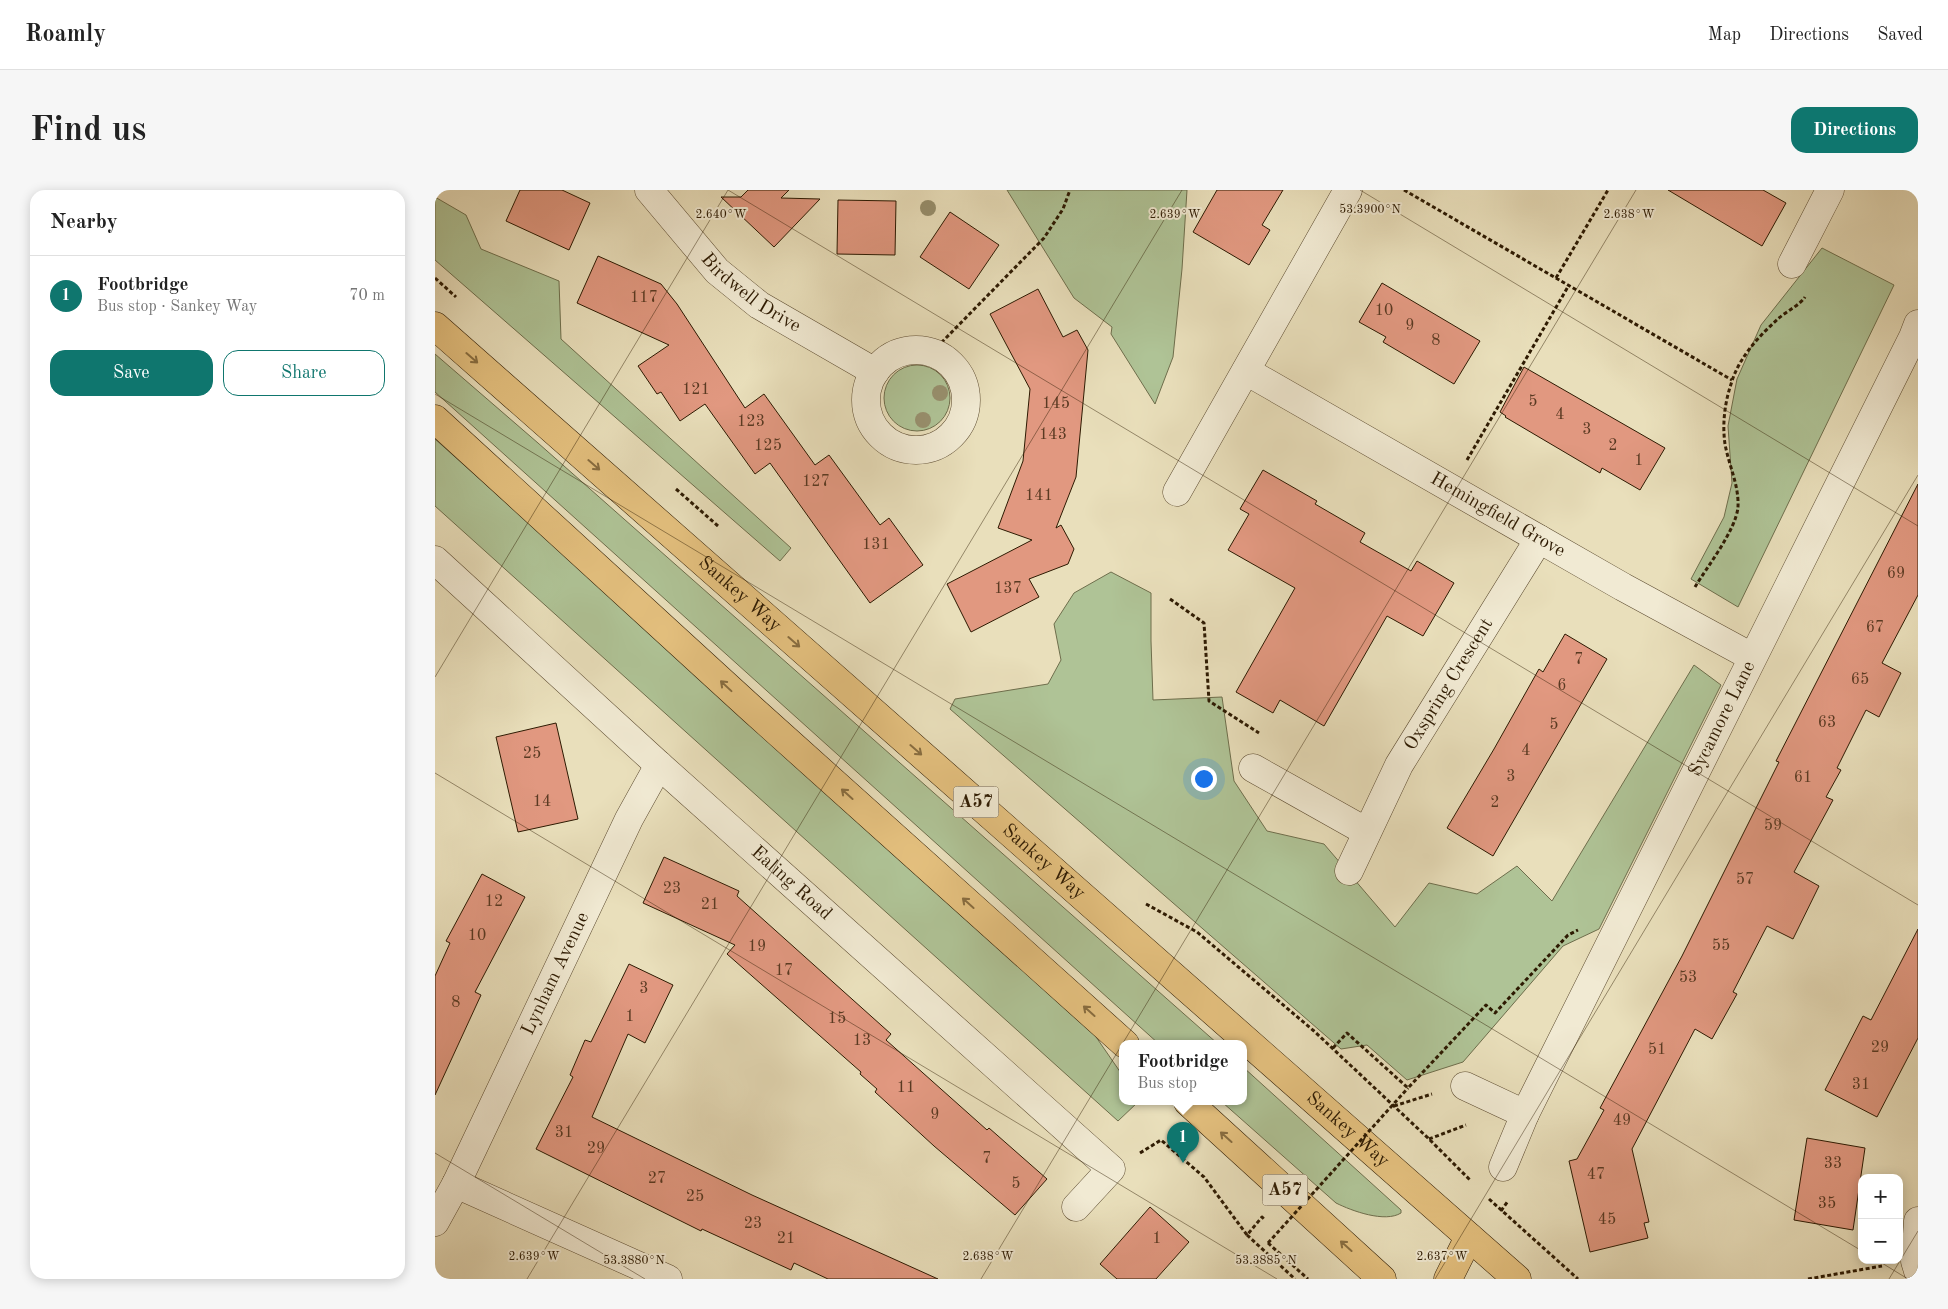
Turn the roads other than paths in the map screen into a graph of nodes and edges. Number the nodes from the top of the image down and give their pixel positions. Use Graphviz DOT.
graph roads {
  1 [pos="649,190"];
  2 [pos="1348,190"];
  3 [pos="1830,190"];
  4 [pos="1792,264"];
  5 [pos="1918,324"];
  6 [pos="435,326"];
  7 [pos="1246,371"];
  8 [pos="875,372"];
  9 [pos="435,419"];
  10 [pos="1177,492"];
  11 [pos="1539,539"];
  12 [pos="435,560"];
  13 [pos="1752,657"];
  14 [pos="659,765"];
  15 [pos="1253,768"];
  16 [pos="1367,832"];
  17 [pos="1349,871"];
  18 [pos="1121,1040"];
  19 [pos="1245,1040"];
  20 [pos="1247,1041"];
  21 [pos="1465,1086"];
  22 [pos="1191,1105"];
  23 [pos="1525,1114"];
  24 [pos="1503,1167"];
  25 [pos="456,1184"];
  26 [pos="1076,1207"];
  27 [pos="1918,1221"];
  28 [pos="435,1222"];
  29 [pos="1469,1237"];
  30 [pos="1916,1266"];
  31 [pos="668,1279"];
  32 [pos="1382,1279"];
  33 [pos="1448,1279"];
  34 [pos="1517,1279"];
  1 -- 8 [label="street, Birdwell Drive"];
  2 -- 7 [label="street"];
  3 -- 4 [label="street"];
  5 -- 13 [label="street, Sycamore Lane"];
  6 -- 19 [label="highway, Sankey Way / A57, one-way"];
  7 -- 10 [label="street"];
  7 -- 11 [label="street, Hemingfield Grove"];
  8 -- 8 [label="street"];
  18 -- 9 [label="highway, one-way"];
  11 -- 13 [label="street, Hemingfield Grove"];
  11 -- 16 [label="street, Oxspring Crescent"];
  12 -- 14 [label="street, Ealing Road"];
  13 -- 23 [label="street, Sycamore Lane"];
  14 -- 25 [label="street, Lynham Avenue"];
  14 -- 26 [label="street, Ealing Road"];
  15 -- 16 [label="street"];
  16 -- 17 [label="street, Oxspring Crescent"];
  20 -- 29 [label="highway, Sankey Way / A57, one-way"];
  21 -- 23 [label="street"];
  32 -- 22 [label="highway, A57, one-way"];
  23 -- 24 [label="street, Sycamore Lane"];
  25 -- 28 [label="street, Lynham Avenue"];
  25 -- 31 [label="street"];
  27 -- 30 [label="street"];
  29 -- 33 [label="highway"];
  29 -- 34 [label="highway, Sankey Way / A57"];
}
